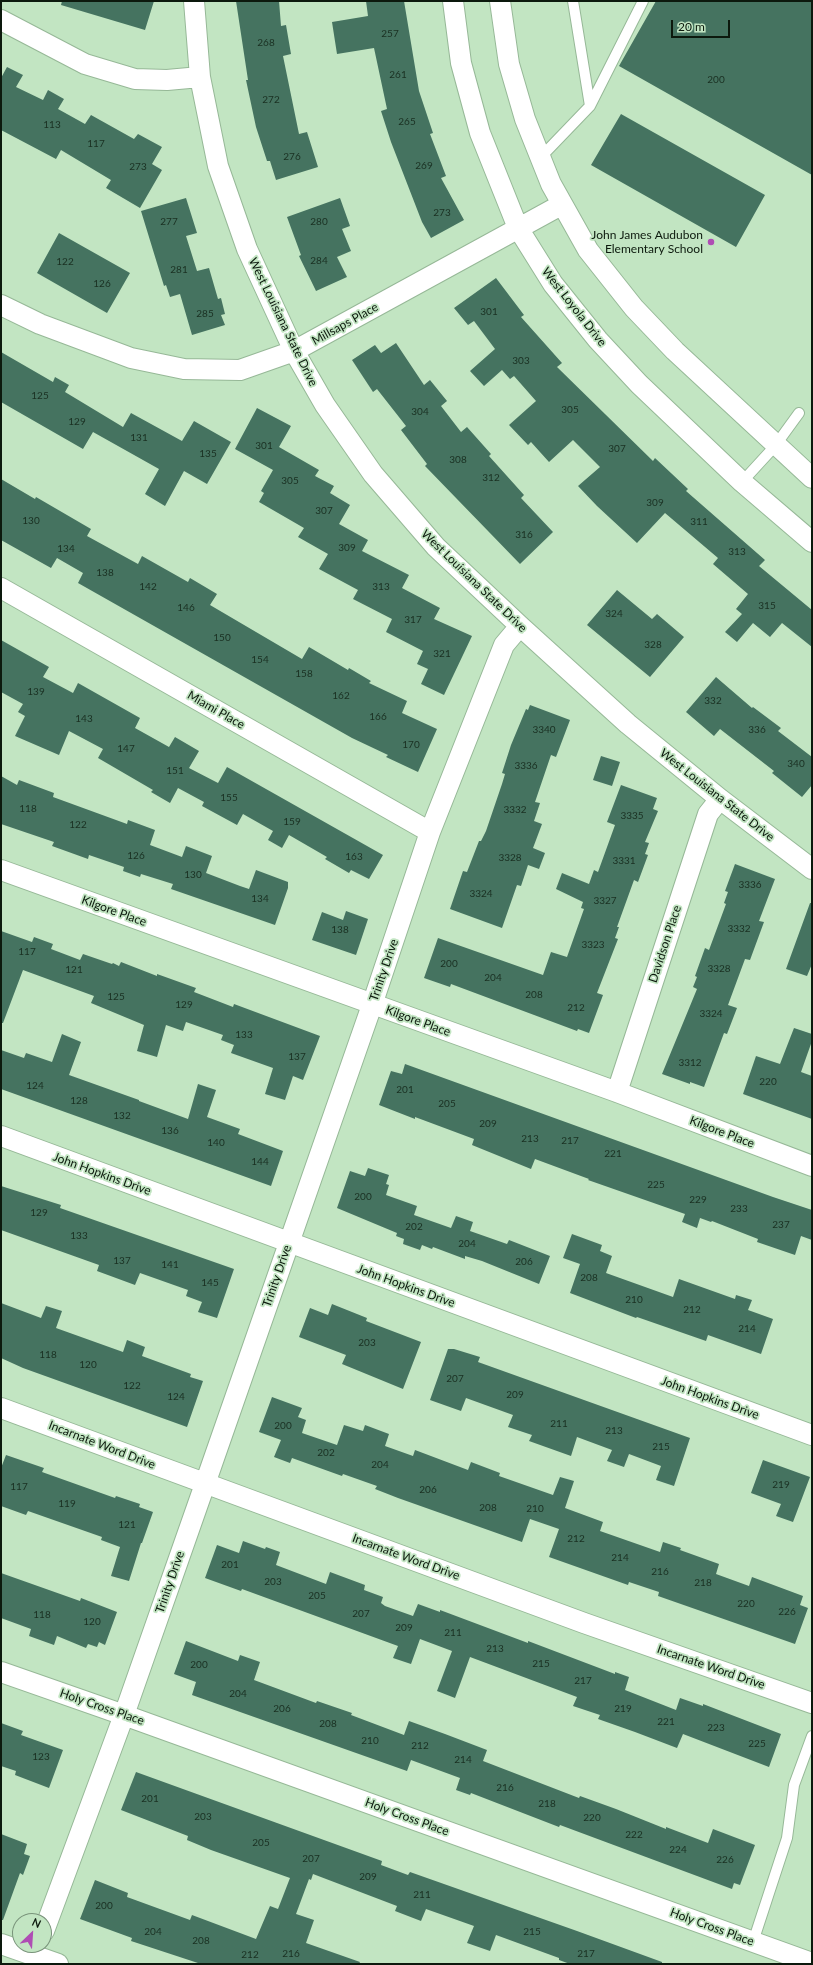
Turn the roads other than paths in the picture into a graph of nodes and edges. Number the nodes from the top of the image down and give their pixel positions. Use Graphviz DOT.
graph roads {
  1 [pos="194,1"];
  2 [pos="453,1"];
  3 [pos="500,1"];
  4 [pos="573,1"];
  5 [pos="643,1"];
  6 [pos="1,20"];
  7 [pos="200,77"];
  8 [pos="590,106"];
  9 [pos="540,158"];
  10 [pos="561,205"];
  11 [pos="518,228"];
  12 [pos="1,305"];
  13 [pos="294,351"];
  14 [pos="799,413"];
  15 [pos="775,446"];
  16 [pos="812,478"];
  17 [pos="742,482"];
  18 [pos="812,542"];
  19 [pos="1,588"];
  20 [pos="520,626"];
  21 [pos="720,798"];
  22 [pos="430,832"];
  23 [pos="812,869"];
  24 [pos="1,870"];
  25 [pos="372,1005"];
  26 [pos="616,1092"];
  27 [pos="1,1136"];
  28 [pos="812,1166"];
  29 [pos="289,1243"];
  30 [pos="1,1408"];
  31 [pos="812,1435"];
  32 [pos="205,1484"];
  33 [pos="1,1672"];
  34 [pos="812,1703"];
  35 [pos="124,1714"];
  36 [pos="812,1736"];
  37 [pos="51,1913"];
  38 [pos="1,1944"];
  39 [pos="12,1946"];
  40 [pos="761,1951"];
  41 [pos="42,1953"];
  42 [pos="812,1963"];
  43 [pos="58,1964"];
  1 -- 7 [label="street, West Louisiana State Drive"];
  2 -- 11 [label="street, West Loyola Drive"];
  3 -- 9 [label="street"];
  4 -- 8 [label="lane"];
  5 -- 8 [label="lane"];
  6 -- 7 [label="street"];
  7 -- 13 [label="street, West Louisiana State Drive"];
  8 -- 9 [label="lane"];
  9 -- 10 [label="street"];
  10 -- 11 [label="street, Millsaps Place"];
  10 -- 15 [label="street"];
  11 -- 13 [label="street, Millsaps Place"];
  11 -- 17 [label="street, West Loyola Drive"];
  12 -- 13 [label="street, Millsaps Place"];
  13 -- 20 [label="street, West Louisiana State Drive"];
  14 -- 15 [label="lane"];
  15 -- 16 [label="street"];
  15 -- 17 [label="lane"];
  17 -- 18 [label="street, West Loyola Drive"];
  19 -- 22 [label="street, Miami Place"];
  20 -- 21 [label="street, West Louisiana State Drive"];
  20 -- 22 [label="street, Trinity Drive"];
  21 -- 23 [label="street, West Louisiana State Drive"];
  21 -- 26 [label="street, Davidson Place"];
  22 -- 25 [label="street, Trinity Drive"];
  24 -- 25 [label="street, Kilgore Place"];
  25 -- 26 [label="street, Kilgore Place"];
  25 -- 29 [label="street, Trinity Drive"];
  26 -- 28 [label="street, Kilgore Place"];
  27 -- 29 [label="street, John Hopkins Drive"];
  29 -- 31 [label="street, John Hopkins Drive"];
  29 -- 32 [label="street, Trinity Drive"];
  30 -- 32 [label="street, Incarnate Word Drive"];
  32 -- 34 [label="street, Incarnate Word Drive"];
  32 -- 35 [label="street, Trinity Drive"];
  33 -- 35 [label="street, Holy Cross Place"];
  35 -- 37 [label="street, Trinity Drive"];
  35 -- 40 [label="street, Holy Cross Place"];
  36 -- 40 [label="lane"];
  38 -- 39 [label="street"];
  40 -- 42 [label="street, Holy Cross Place"];
  41 -- 43 [label="street"];
}
